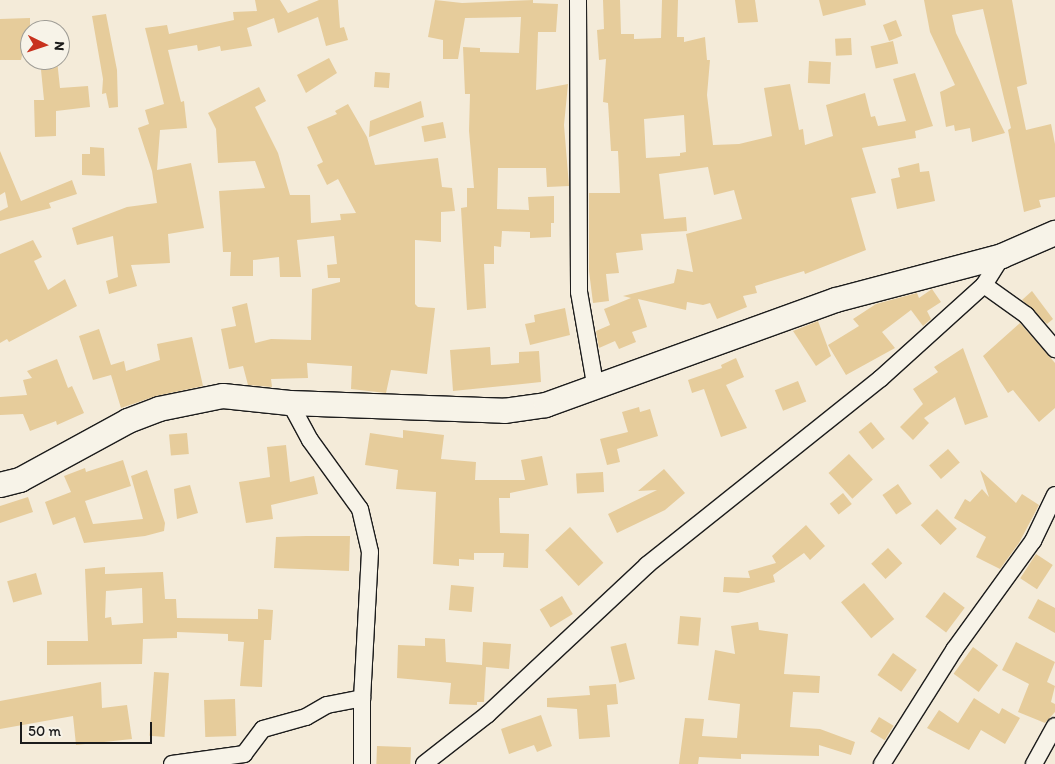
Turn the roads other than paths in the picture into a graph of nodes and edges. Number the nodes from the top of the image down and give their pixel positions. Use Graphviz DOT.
graph roads {
  1 [pos="578,0"];
  2 [pos="1055,233"];
  3 [pos="1002,256"];
  4 [pos="984,285"];
  5 [pos="1055,349"];
  6 [pos="595,384"];
  7 [pos="290,403"];
  8 [pos="0,485"];
  9 [pos="1055,495"];
  10 [pos="362,698"];
  11 [pos="1055,726"];
  12 [pos="172,764"];
  13 [pos="362,764"];
  14 [pos="424,764"];
  15 [pos="882,764"];
  16 [pos="1034,764"];
  1 -- 6 [label="street"];
  2 -- 3 [label="main road"];
  3 -- 4 [label="street"];
  3 -- 6 [label="main road"];
  4 -- 5 [label="street"];
  4 -- 14 [label="street"];
  6 -- 7 [label="main road"];
  7 -- 8 [label="main road"];
  7 -- 10 [label="street"];
  9 -- 15 [label="street"];
  10 -- 12 [label="street"];
  10 -- 13 [label="street"];
  11 -- 16 [label="street"];
}
